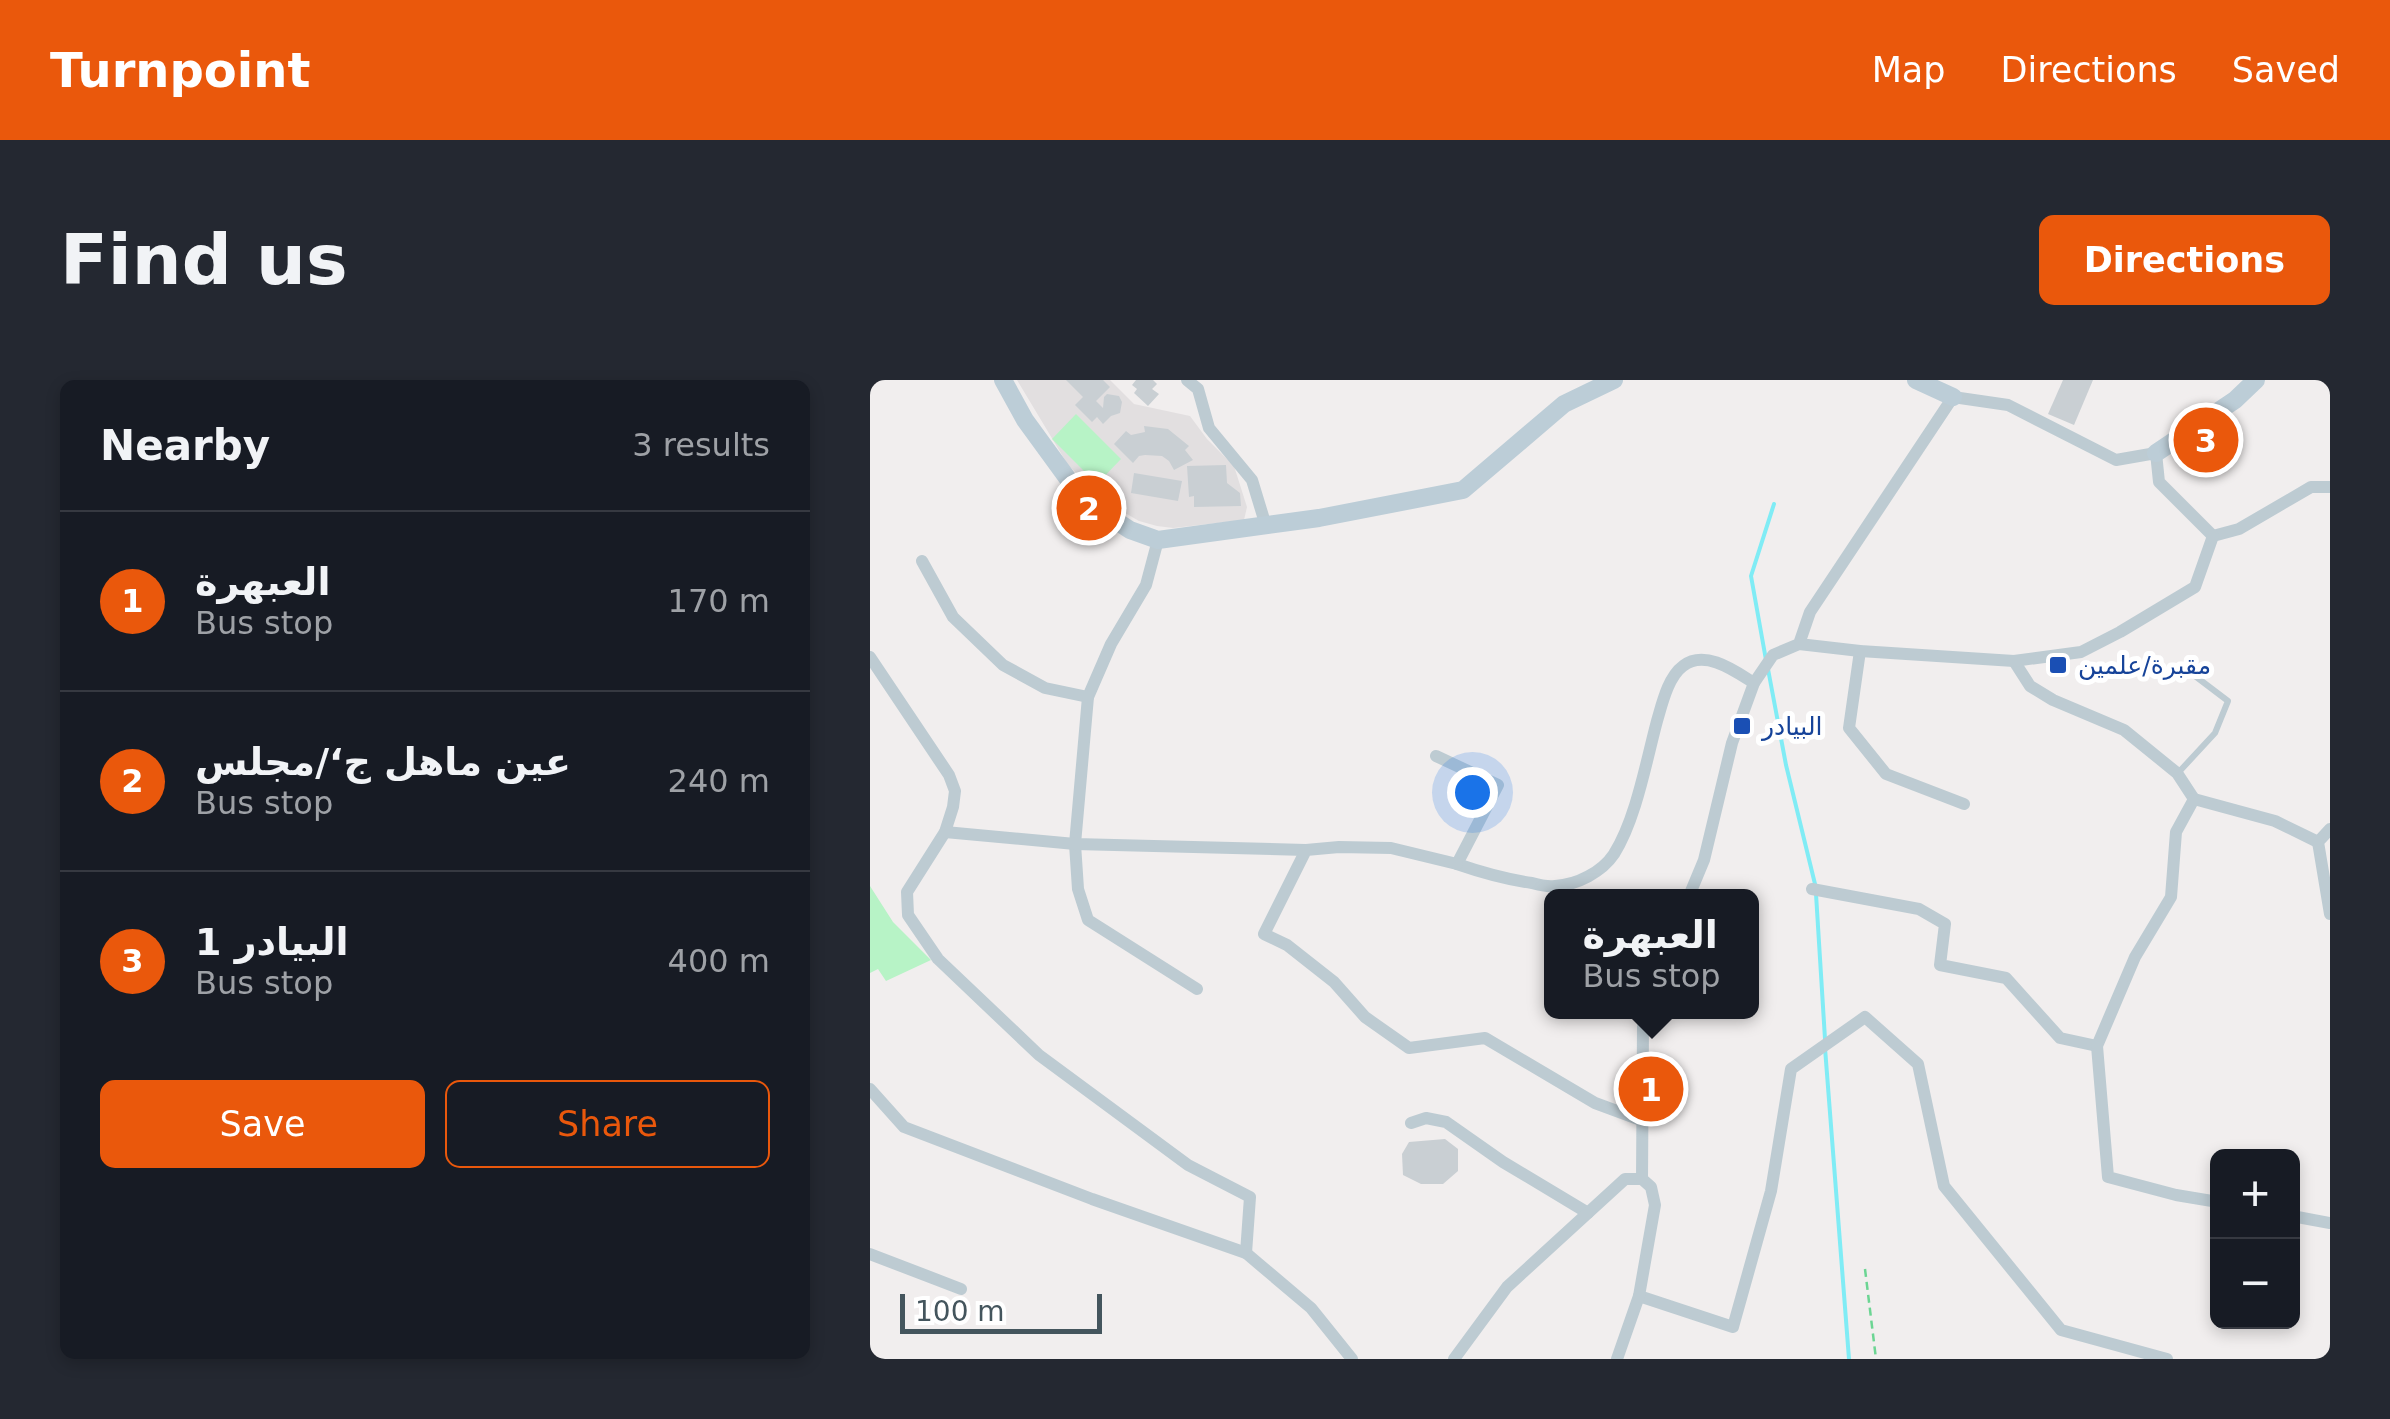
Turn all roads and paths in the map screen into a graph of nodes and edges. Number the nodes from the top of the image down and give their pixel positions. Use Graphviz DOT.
graph roads {
  1 [pos="1003,380"];
  2 [pos="1212,380"];
  3 [pos="1614,380"];
  4 [pos="1916,380"];
  5 [pos="2256,380"];
  6 [pos="1192,384"];
  7 [pos="1952,397"];
  8 [pos="2156,453"];
  9 [pos="2330,487"];
  10 [pos="1266,526"];
  11 [pos="2213,536"];
  12 [pos="1158,540"];
  13 [pos="922,562"];
  14 [pos="1800,644"];
  15 [pos="1860,650"];
  16 [pos="870,657"];
  17 [pos="2014,661"];
  18 [pos="2195,676"];
  19 [pos="1754,683"];
  20 [pos="1088,696"];
  21 [pos="1436,756"];
  22 [pos="2177,774"];
  23 [pos="2194,799"];
  24 [pos="1964,804"];
  25 [pos="2330,829"];
  26 [pos="945,832"];
  27 [pos="2318,842"];
  28 [pos="1075,844"];
  29 [pos="1306,850"];
  30 [pos="1458,864"];
  31 [pos="1693,889"];
  32 [pos="1812,889"];
  33 [pos="2330,914"];
  34 [pos="1197,990"];
  35 [pos="1646,1019"];
  36 [pos="2096,1046"];
  37 [pos="870,1089"];
  38 [pos="1641,1120"];
  39 [pos="1411,1124"];
  40 [pos="1642,1179"];
  41 [pos="2210,1201"];
  42 [pos="1588,1212"];
  43 [pos="2300,1218"];
  44 [pos="2330,1224"];
  45 [pos="1246,1253"];
  46 [pos="870,1254"];
  47 [pos="1865,1268"];
  48 [pos="961,1290"];
  49 [pos="1639,1296"];
  50 [pos="1352,1359"];
  51 [pos="1454,1359"];
  52 [pos="1617,1359"];
  53 [pos="1876,1359"];
  54 [pos="2167,1359"];
  1 -- 12 [label="street"];
  2 -- 6 [label="street"];
  3 -- 10 [label="street"];
  4 -- 7 [label="street"];
  5 -- 8 [label="street"];
  6 -- 10 [label="street"];
  7 -- 8 [label="street"];
  7 -- 14 [label="street"];
  8 -- 11 [label="street"];
  9 -- 11 [label="street"];
  10 -- 12 [label="street"];
  11 -- 17 [label="street"];
  12 -- 20 [label="street"];
  13 -- 20 [label="street"];
  14 -- 15 [label="street"];
  14 -- 19 [label="street"];
  15 -- 17 [label="street"];
  15 -- 24 [label="street"];
  16 -- 26 [label="street"];
  17 -- 22 [label="street"];
  18 -- 22 [label="lane"];
  19 -- 30 [label="street"];
  19 -- 31 [label="street"];
  20 -- 28 [label="street"];
  21 -- 30 [label="street"];
  22 -- 23 [label="street"];
  23 -- 27 [label="street"];
  23 -- 36 [label="street"];
  25 -- 27 [label="street"];
  26 -- 28 [label="street"];
  26 -- 45 [label="street"];
  27 -- 33 [label="street"];
  28 -- 29 [label="street"];
  28 -- 34 [label="street"];
  29 -- 30 [label="street"];
  29 -- 38 [label="street"];
  32 -- 36 [label="street"];
  35 -- 38 [label="street"];
  36 -- 41 [label="street"];
  37 -- 45 [label="street"];
  38 -- 40 [label="street"];
  39 -- 42 [label="street"];
  40 -- 42 [label="street"];
  40 -- 49 [label="street"];
  42 -- 51 [label="street"];
  43 -- 44 [label="street"];
  45 -- 50 [label="street"];
  46 -- 48 [label="street"];
  47 -- 53 [label="path"];
  49 -- 52 [label="street"];
  49 -- 54 [label="street"];
}
